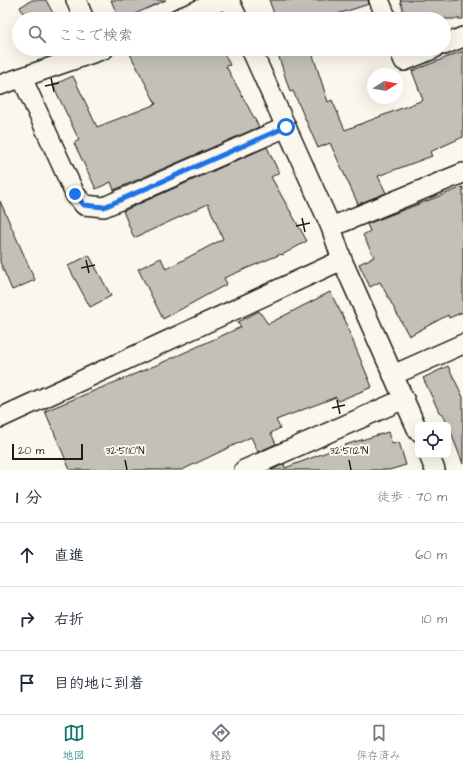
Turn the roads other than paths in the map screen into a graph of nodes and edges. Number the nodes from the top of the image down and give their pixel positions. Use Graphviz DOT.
graph roads {
  1 [pos="76,0"];
  2 [pos="222,0"];
  3 [pos="230,0"];
  4 [pos="379,0"];
  5 [pos="81,12"];
  6 [pos="194,12"];
  7 [pos="235,12"];
  8 [pos="384,12"];
  9 [pos="463,37"];
  10 [pos="451,42"];
  11 [pos="83,56"];
  12 [pos="254,56"];
  13 [pos="402,56"];
  14 [pos="416,56"];
  15 [pos="22,78"];
  16 [pos="0,85"];
  17 [pos="286,127"];
  18 [pos="463,173"];
  19 [pos="331,227"];
  20 [pos="342,260"];
  21 [pos="463,344"];
  22 [pos="393,375"];
  23 [pos="404,400"];
  24 [pos="0,418"];
  25 [pos="415,424"];
  26 [pos="430,458"];
  27 [pos="244,470"];
  28 [pos="435,470"];
  1 -- 5 [label="street"];
  2 -- 6 [label="street"];
  3 -- 7 [label="street"];
  4 -- 8 [label="street"];
  9 -- 10 [label="street"];
  11 -- 15 [label="street"];
  12 -- 17 [label="street"];
  13 -- 14 [label="street"];
  15 -- 16 [label="street"];
  15 -- 17 [label="street"];
  17 -- 19 [label="street"];
  18 -- 19 [label="street"];
  19 -- 20 [label="street"];
  20 -- 22 [label="street"];
  20 -- 24 [label="street"];
  21 -- 22 [label="street"];
  22 -- 23 [label="street"];
  23 -- 25 [label="street"];
  23 -- 27 [label="street"];
  26 -- 28 [label="street"];
}
